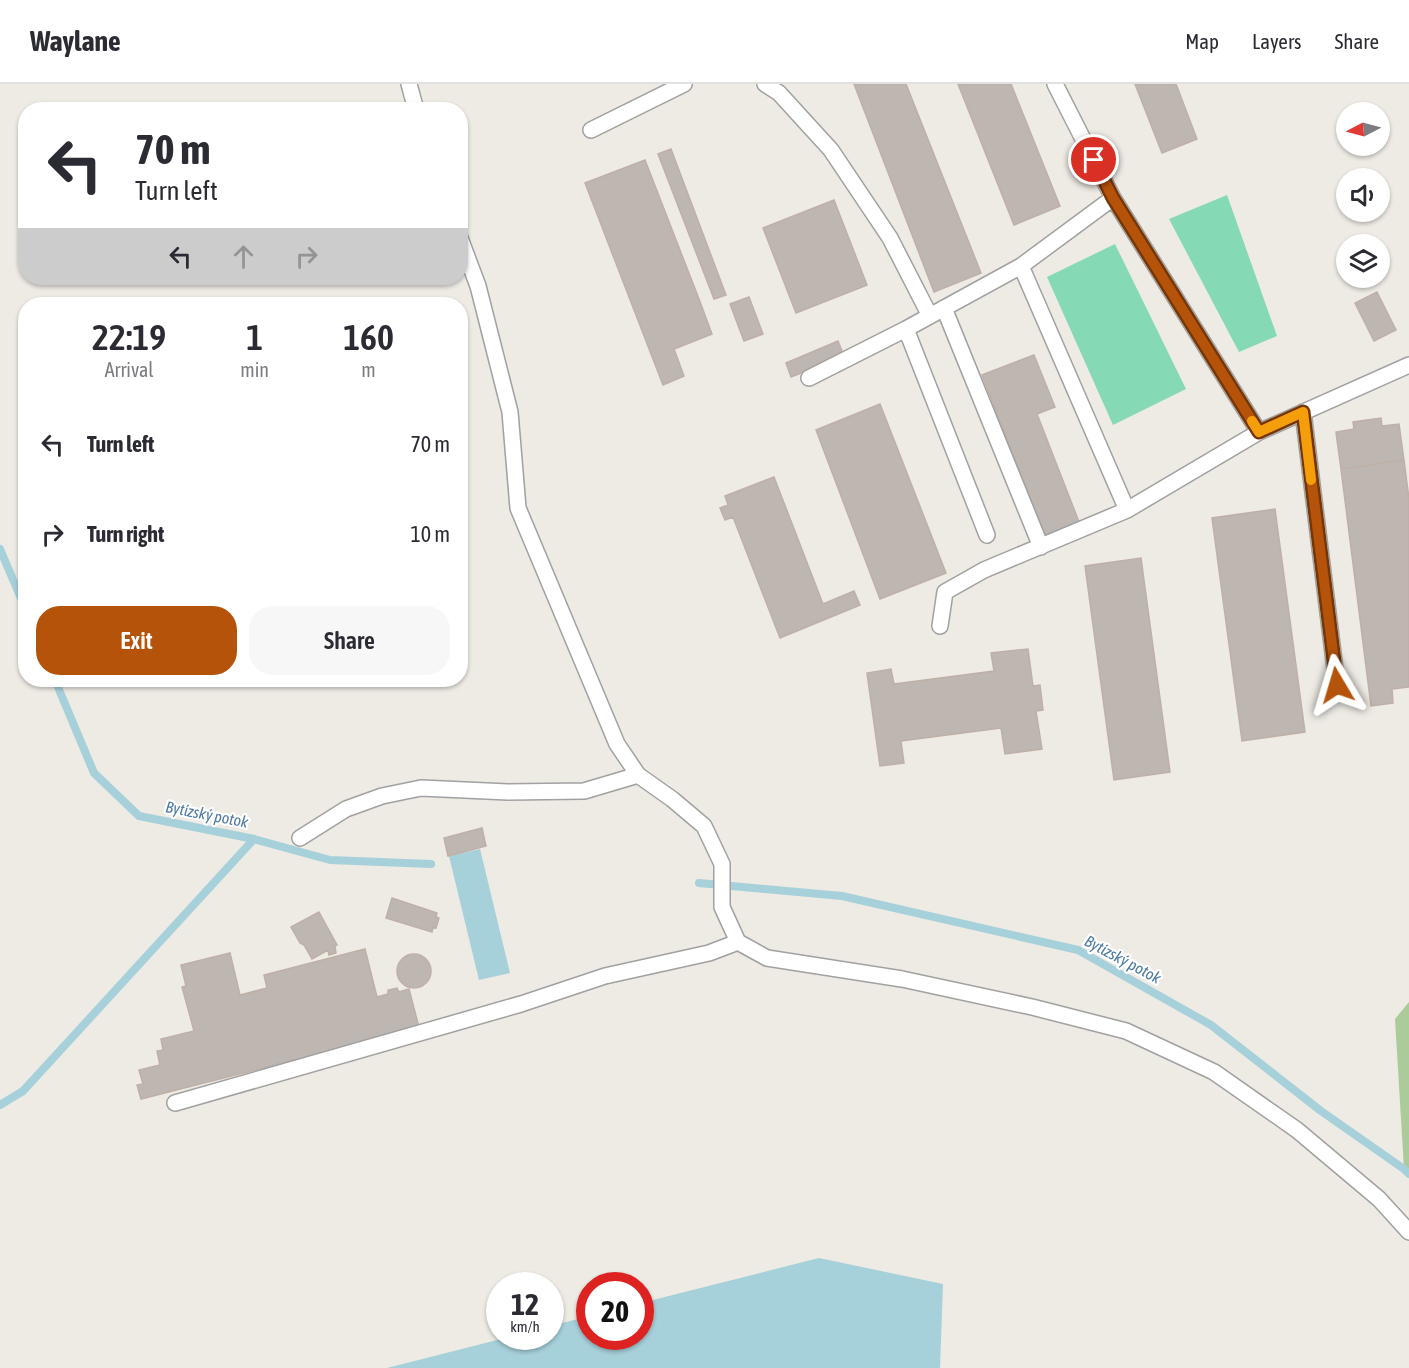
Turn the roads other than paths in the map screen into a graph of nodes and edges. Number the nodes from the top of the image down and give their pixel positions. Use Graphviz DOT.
graph roads {
  1 [pos="409,84"];
  2 [pos="684,84"];
  3 [pos="765,84"];
  4 [pos="1056,84"];
  5 [pos="414,102"];
  6 [pos="591,130"];
  7 [pos="1113,198"];
  8 [pos="468,259"];
  9 [pos="1021,266"];
  10 [pos="944,308"];
  11 [pos="930,316"];
  12 [pos="906,329"];
  13 [pos="1409,365"];
  14 [pos="809,378"];
  15 [pos="1303,412"];
  16 [pos="1259,432"];
  17 [pos="1127,510"];
  18 [pos="987,535"];
  19 [pos="1041,547"];
  20 [pos="940,626"];
  21 [pos="1337,685"];
  22 [pos="638,775"];
  23 [pos="300,838"];
  24 [pos="738,942"];
  25 [pos="176,1103"];
  26 [pos="1409,1232"];
  1 -- 5 [label="lane"];
  2 -- 6 [label="lane"];
  3 -- 11 [label="lane"];
  4 -- 7 [label="lane"];
  7 -- 9 [label="lane"];
  7 -- 16 [label="lane"];
  8 -- 22 [label="lane"];
  9 -- 10 [label="lane"];
  9 -- 17 [label="lane"];
  10 -- 11 [label="lane"];
  10 -- 19 [label="lane"];
  11 -- 12 [label="lane"];
  12 -- 14 [label="lane"];
  12 -- 18 [label="lane"];
  13 -- 15 [label="lane"];
  15 -- 16 [label="lane"];
  15 -- 21 [label="lane"];
  16 -- 17 [label="lane"];
  17 -- 19 [label="lane"];
  19 -- 20 [label="lane"];
  22 -- 23 [label="lane"];
  22 -- 24 [label="lane"];
  24 -- 25 [label="lane"];
  24 -- 26 [label="lane"];
}
